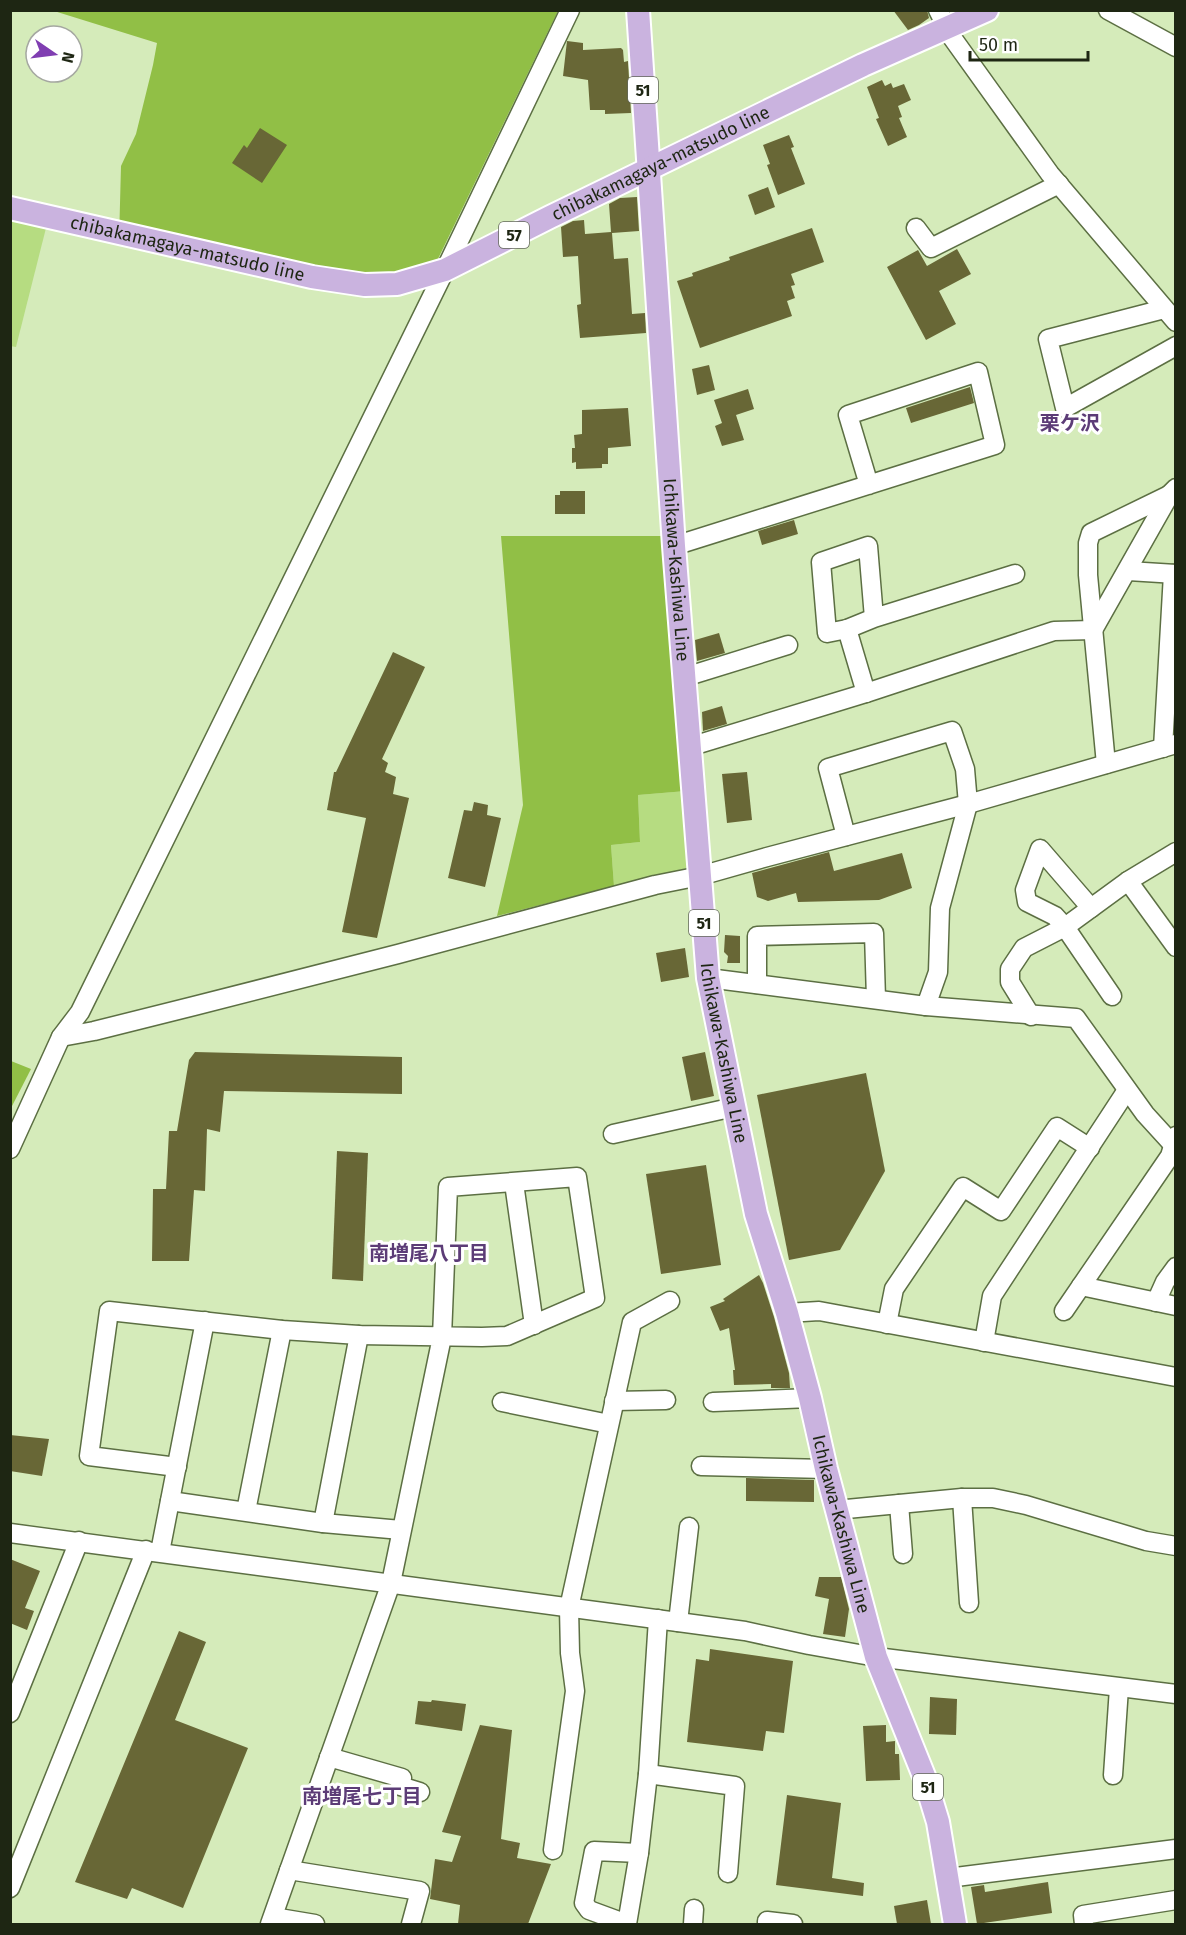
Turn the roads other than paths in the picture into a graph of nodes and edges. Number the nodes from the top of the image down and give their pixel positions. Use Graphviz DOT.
graph roads {
  1 [pos="570,10"];
  2 [pos="638,10"];
  3 [pos="987,10"];
  4 [pos="1108,10"];
  5 [pos="943,19"];
  6 [pos="1176,47"];
  7 [pos="648,169"];
  8 [pos="1059,184"];
  9 [pos="10,208"];
  10 [pos="916,228"];
  11 [pos="445,270"];
  12 [pos="1170,316"];
  13 [pos="1176,346"];
  14 [pos="869,485"];
  15 [pos="1174,492"];
  16 [pos="674,546"];
  17 [pos="1128,571"];
  18 [pos="1015,574"];
  19 [pos="1174,574"];
  20 [pos="874,618"];
  21 [pos="847,629"];
  22 [pos="1093,630"];
  23 [pos="788,645"];
  24 [pos="685,677"];
  25 [pos="866,693"];
  26 [pos="1169,746"];
  27 [pos="689,747"];
  28 [pos="1106,765"];
  29 [pos="968,804"];
  30 [pos="846,836"];
  31 [pos="1176,852"];
  32 [pos="700,876"];
  33 [pos="1128,881"];
  34 [pos="1091,908"];
  35 [pos="1065,927"];
  36 [pos="1176,947"];
  37 [pos="708,978"];
  38 [pos="757,984"];
  39 [pos="1112,996"];
  40 [pos="876,999"];
  41 [pos="926,1006"];
  42 [pos="1031,1016"];
  43 [pos="62,1037"];
  44 [pos="1127,1090"];
  45 [pos="734,1107"];
  46 [pos="613,1134"];
  47 [pos="1175,1143"];
  48 [pos="1090,1148"];
  49 [pos="10,1149"];
  50 [pos="514,1183"];
  51 [pos="1176,1267"];
  52 [pos="1081,1286"];
  53 [pos="670,1301"];
  54 [pos="1156,1302"];
  55 [pos="1176,1305"];
  56 [pos="1064,1311"];
  57 [pos="787,1313"];
  58 [pos="205,1321"];
  59 [pos="887,1324"];
  60 [pos="534,1325"];
  61 [pos="282,1330"];
  62 [pos="359,1335"];
  63 [pos="442,1337"];
  64 [pos="984,1342"];
  65 [pos="1176,1377"];
  66 [pos="810,1398"];
  67 [pos="666,1400"];
  68 [pos="614,1401"];
  69 [pos="502,1402"];
  70 [pos="713,1402"];
  71 [pos="609,1424"];
  72 [pos="701,1466"];
  73 [pos="177,1467"];
  74 [pos="825,1469"];
  75 [pos="962,1498"];
  76 [pos="170,1501"];
  77 [pos="898,1504"];
  78 [pos="836,1510"];
  79 [pos="246,1511"];
  80 [pos="323,1523"];
  81 [pos="688,1527"];
  82 [pos="401,1530"];
  83 [pos="10,1533"];
  84 [pos="79,1541"];
  85 [pos="1176,1546"];
  86 [pos="153,1551"];
  87 [pos="903,1554"];
  88 [pos="391,1582"];
  89 [pos="969,1604"];
  90 [pos="569,1608"];
  91 [pos="658,1619"];
  92 [pos="678,1622"];
  93 [pos="876,1657"];
  94 [pos="1119,1688"];
  95 [pos="1176,1694"];
  96 [pos="10,1713"];
  97 [pos="329,1757"];
  98 [pos="648,1774"];
  99 [pos="1113,1775"];
  100 [pos="420,1792"];
  101 [pos="1176,1849"];
  102 [pos="553,1850"];
  103 [pos="639,1854"];
  104 [pos="290,1870"];
  105 [pos="728,1873"];
  106 [pos="948,1878"];
  107 [pos="10,1888"];
  108 [pos="1176,1900"];
  109 [pos="272,1921"];
  110 [pos="315,1924"];
  111 [pos="411,1924"];
  112 [pos="627,1924"];
  113 [pos="767,1924"];
  114 [pos="793,1924"];
  115 [pos="955,1924"];
  116 [pos="1084,1924"];
  1 -- 11 [label="street"];
  2 -- 7 [label="main road, Ichikawa-Kashiwa Line / 51"];
  3 -- 5 [label="main road, chibakamagaya-matsudo line / 57"];
  4 -- 6 [label="street"];
  5 -- 7 [label="main road, chibakamagaya-matsudo line / 57"];
  5 -- 8 [label="street"];
  7 -- 11 [label="main road, chibakamagaya-matsudo line / 57"];
  7 -- 16 [label="main road, Ichikawa-Kashiwa Line / 51"];
  8 -- 10 [label="street"];
  8 -- 12 [label="street"];
  9 -- 11 [label="main road, chibakamagaya-matsudo line / 57"];
  11 -- 43 [label="street"];
  12 -- 13 [label="street"];
  14 -- 14 [label="street"];
  14 -- 16 [label="street"];
  15 -- 17 [label="street"];
  15 -- 22 [label="street"];
  16 -- 24 [label="main road, Ichikawa-Kashiwa Line / 51"];
  17 -- 19 [label="street"];
  17 -- 22 [label="street"];
  18 -- 20 [label="street"];
  19 -- 26 [label="street"];
  20 -- 21 [label="street"];
  20 -- 21 [label="street"];
  21 -- 25 [label="street"];
  22 -- 25 [label="street"];
  22 -- 28 [label="street"];
  23 -- 24 [label="street"];
  24 -- 27 [label="main road, Ichikawa-Kashiwa Line / 51"];
  25 -- 27 [label="street"];
  26 -- 28 [label="street"];
  27 -- 32 [label="main road, Ichikawa-Kashiwa Line / 51"];
  28 -- 29 [label="street"];
  29 -- 30 [label="street"];
  29 -- 30 [label="street"];
  29 -- 41 [label="street"];
  30 -- 32 [label="street"];
  31 -- 33 [label="street"];
  32 -- 37 [label="main road, Ichikawa-Kashiwa Line / 51"];
  32 -- 43 [label="street"];
  33 -- 34 [label="street"];
  33 -- 36 [label="street"];
  34 -- 35 [label="street"];
  34 -- 35 [label="street"];
  35 -- 39 [label="street"];
  35 -- 42 [label="street"];
  37 -- 38 [label="street"];
  37 -- 45 [label="main road, Ichikawa-Kashiwa Line / 51"];
  38 -- 40 [label="street"];
  38 -- 40 [label="street"];
  40 -- 41 [label="street"];
  41 -- 42 [label="street"];
  42 -- 44 [label="street"];
  43 -- 49 [label="street"];
  44 -- 47 [label="street"];
  44 -- 48 [label="street"];
  45 -- 46 [label="street"];
  45 -- 57 [label="main road, Ichikawa-Kashiwa Line / 51"];
  47 -- 52 [label="street"];
  48 -- 59 [label="street"];
  48 -- 64 [label="street"];
  50 -- 60 [label="street"];
  50 -- 60 [label="street"];
  50 -- 63 [label="street"];
  51 -- 54 [label="street"];
  52 -- 54 [label="street"];
  52 -- 56 [label="street"];
  53 -- 68 [label="street"];
  54 -- 55 [label="street"];
  57 -- 59 [label="street"];
  57 -- 66 [label="main road, Ichikawa-Kashiwa Line / 51"];
  58 -- 61 [label="street"];
  58 -- 73 [label="street"];
  58 -- 73 [label="street"];
  59 -- 64 [label="street"];
  60 -- 63 [label="street"];
  61 -- 62 [label="street"];
  61 -- 79 [label="street"];
  62 -- 63 [label="street"];
  62 -- 80 [label="street"];
  63 -- 82 [label="street"];
  64 -- 65 [label="street"];
  66 -- 70 [label="street"];
  66 -- 74 [label="main road, Ichikawa-Kashiwa Line / 51"];
  67 -- 68 [label="street"];
  68 -- 71 [label="street"];
  69 -- 71 [label="street"];
  71 -- 90 [label="street"];
  72 -- 74 [label="street"];
  73 -- 76 [label="street"];
  74 -- 78 [label="main road, Ichikawa-Kashiwa Line / 51"];
  75 -- 77 [label="street"];
  75 -- 85 [label="street"];
  75 -- 89 [label="street"];
  76 -- 79 [label="street"];
  76 -- 86 [label="street"];
  77 -- 78 [label="street"];
  77 -- 87 [label="street"];
  78 -- 93 [label="main road, Ichikawa-Kashiwa Line / 51"];
  79 -- 80 [label="street"];
  80 -- 82 [label="street"];
  81 -- 92 [label="street"];
  82 -- 88 [label="street"];
  83 -- 84 [label="street"];
  84 -- 86 [label="street"];
  84 -- 96 [label="street"];
  86 -- 88 [label="street"];
  86 -- 107 [label="street"];
  88 -- 90 [label="street"];
  88 -- 97 [label="street"];
  90 -- 91 [label="street"];
  90 -- 102 [label="street"];
  91 -- 92 [label="street"];
  91 -- 98 [label="street"];
  92 -- 93 [label="street"];
  93 -- 94 [label="street"];
  93 -- 106 [label="main road, Ichikawa-Kashiwa Line / 51"];
  94 -- 95 [label="street"];
  94 -- 99 [label="street"];
  97 -- 100 [label="street"];
  97 -- 104 [label="street"];
  98 -- 103 [label="street"];
  98 -- 105 [label="street"];
  101 -- 106 [label="street"];
  103 -- 112 [label="street"];
  103 -- 112 [label="street"];
  104 -- 109 [label="street"];
  104 -- 111 [label="street"];
  106 -- 115 [label="main road, Ichikawa-Kashiwa Line / 51"];
  108 -- 116 [label="street"];
  109 -- 110 [label="street"];
  113 -- 114 [label="street"];
}
